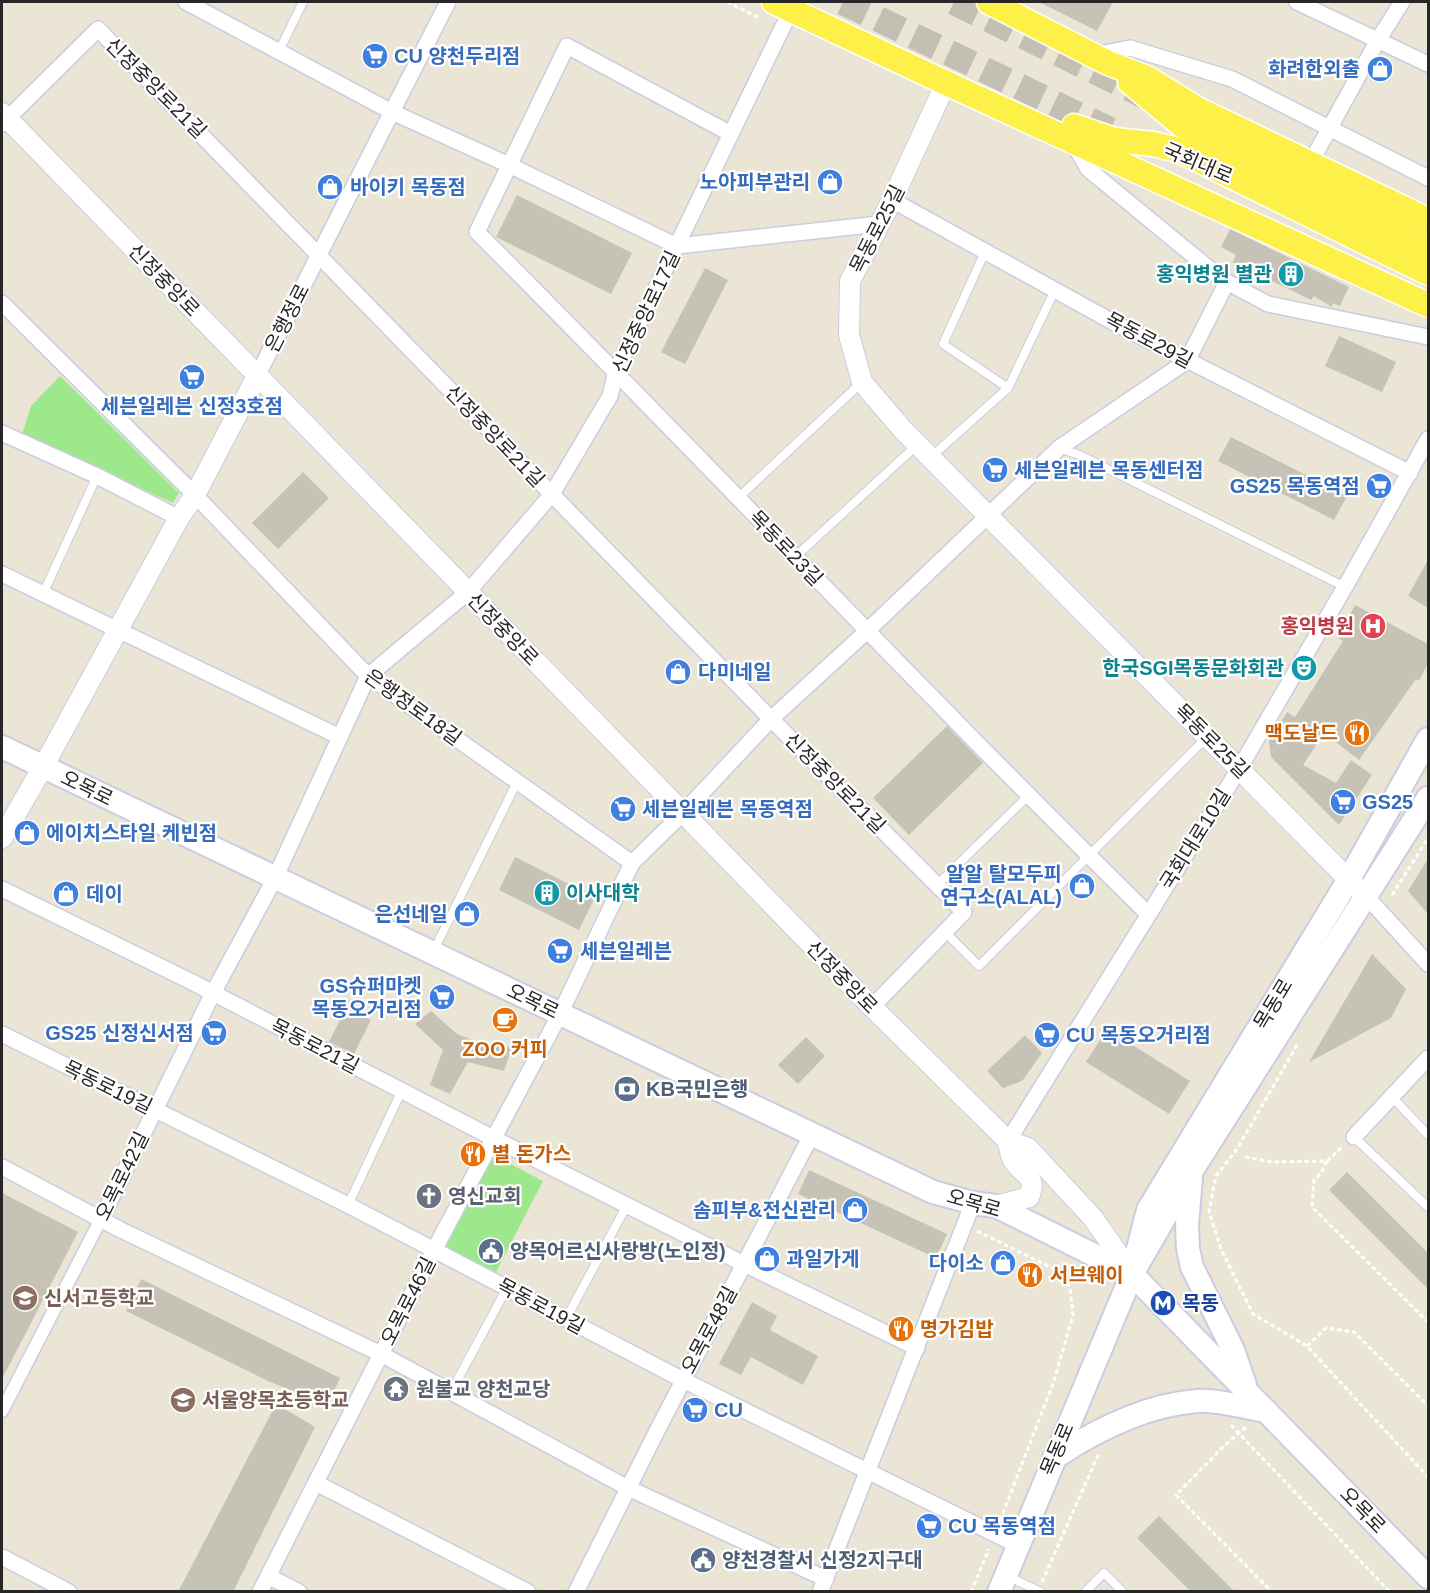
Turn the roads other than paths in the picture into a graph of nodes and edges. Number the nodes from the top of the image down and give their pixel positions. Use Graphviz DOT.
graph roads {
  1 [pos="186,2"];
  2 [pos="303,2"];
  3 [pos="448,2"];
  4 [pos="989,2"];
  5 [pos="1297,2"];
  6 [pos="1402,2"];
  7 [pos="782,13"];
  8 [pos="1378,40"];
  9 [pos="279,51"];
  10 [pos="1101,59"];
  11 [pos="1428,64"];
  12 [pos="951,85"];
  13 [pos="392,112"];
  14 [pos="3,119"];
  15 [pos="1331,127"];
  16 [pos="731,134"];
  17 [pos="1071,140"];
  18 [pos="1311,162"];
  19 [pos="509,165"];
  20 [pos="1428,178"];
  21 [pos="892,200"];
  22 [pos="1428,220"];
  23 [pos="879,224"];
  24 [pos="677,246"];
  25 [pos="1428,247"];
  26 [pos="985,252"];
  27 [pos="319,254"];
  28 [pos="1428,273"];
  29 [pos="1227,282"];
  30 [pos="1055,290"];
  31 [pos="2,303"];
  32 [pos="1428,305"];
  33 [pos="1428,337"];
  34 [pos="1187,361"];
  35 [pos="616,371"];
  36 [pos="257,376"];
  37 [pos="862,382"];
  38 [pos="1008,388"];
  39 [pos="2,433"];
  40 [pos="1428,439"];
  41 [pos="1059,448"];
  42 [pos="924,451"];
  43 [pos="1410,473"];
  44 [pos="97,476"];
  45 [pos="552,494"];
  46 [pos="195,495"];
  47 [pos="738,498"];
  48 [pos="988,516"];
  49 [pos="179,518"];
  50 [pos="795,557"];
  51 [pos="2,574"];
  52 [pos="1345,587"];
  53 [pos="468,592"];
  54 [pos="42,594"];
  55 [pos="117,630"];
  56 [pos="866,632"];
  57 [pos="368,676"];
  58 [pos="771,719"];
  59 [pos="340,737"];
  60 [pos="1207,737"];
  61 [pos="1428,739"];
  62 [pos="2,747"];
  63 [pos="43,767"];
  64 [pos="1239,769"];
  65 [pos="517,782"];
  66 [pos="1029,795"];
  67 [pos="1428,798"];
  68 [pos="683,813"];
  69 [pos="2,838"];
  70 [pos="1089,856"];
  71 [pos="632,863"];
  72 [pos="275,878"];
  73 [pos="1349,879"];
  74 [pos="937,885"];
  75 [pos="2,890"];
  76 [pos="1374,905"];
  77 [pos="1148,914"];
  78 [pos="945,932"];
  79 [pos="433,953"];
  80 [pos="1426,956"];
  81 [pos="213,993"];
  82 [pos="872,1007"];
  83 [pos="560,1014"];
  84 [pos="2,1034"];
  85 [pos="1428,1058"];
  86 [pos="402,1090"];
  87 [pos="1392,1097"];
  88 [pos="154,1110"];
  89 [pos="812,1134"];
  90 [pos="1428,1135"];
  91 [pos="1354,1137"];
  92 [pos="494,1138"];
  93 [pos="1008,1141"];
  94 [pos="2,1167"];
  95 [pos="1191,1172"];
  96 [pos="973,1203"];
  97 [pos="348,1205"];
  98 [pos="627,1205"];
  99 [pos="996,1206"];
  100 [pos="1428,1207"];
  101 [pos="101,1219"];
  102 [pos="434,1250"];
  103 [pos="744,1264"];
  104 [pos="1132,1274"];
  105 [pos="507,1288"];
  106 [pos="566,1319"];
  107 [pos="916,1348"];
  108 [pos="381,1354"];
  109 [pos="683,1380"];
  110 [pos="451,1392"];
  111 [pos="1247,1392"];
  112 [pos="2,1411"];
  113 [pos="1266,1411"];
  114 [pos="1054,1458"];
  115 [pos="867,1472"];
  116 [pos="316,1483"];
  117 [pos="628,1488"];
  118 [pos="1017,1545"];
  119 [pos="2,1557"];
  120 [pos="268,1576"];
  121 [pos="1428,1577"];
  122 [pos="1002,1583"];
  123 [pos="823,1585"];
  124 [pos="50,1587"];
  125 [pos="1040,1591"];
  126 [pos="69,1592"];
  127 [pos="260,1592"];
  128 [pos="299,1592"];
  129 [pos="528,1592"];
  130 [pos="576,1592"];
  131 [pos="1085,1592"];
  132 [pos="1122,1592"];
  1 -- 9 [label="street"];
  2 -- 9 [label="lane"];
  3 -- 13 [label="street, 은행정로"];
  4 -- 10 [label="main road"];
  5 -- 8 [label="street"];
  6 -- 8 [label="street"];
  7 -- 12 [label="main road"];
  7 -- 16 [label="street, 신정중앙로17길"];
  8 -- 11 [label="street"];
  8 -- 15 [label="street"];
  9 -- 13 [label="street"];
  10 -- 15 [label="street"];
  10 -- 18 [label="main road"];
  10 -- 25 [label="main road, 국회대로"];
  12 -- 17 [label="main road"];
  12 -- 21 [label="street, 목동로25길"];
  12 -- 28 [label="main road, 국회대로"];
  13 -- 19 [label="street"];
  13 -- 27 [label="street, 은행정로"];
  14 -- 27 [label="street, 신정중앙로21길"];
  14 -- 36 [label="street, 신정중앙로"];
  15 -- 18 [label="street"];
  15 -- 20 [label="street"];
  16 -- 19 [label="street"];
  16 -- 24 [label="street, 신정중앙로17길"];
  17 -- 29 [label="street"];
  17 -- 32 [label="main road"];
  18 -- 22 [label="main road"];
  19 -- 24 [label="street"];
  19 -- 35 [label="street, 목동로23길"];
  21 -- 23 [label="street, 목동로25길"];
  21 -- 26 [label="street, 목동로29길"];
  23 -- 24 [label="street"];
  23 -- 37 [label="street, 목동로25길"];
  24 -- 35 [label="street, 신정중앙로17길"];
  26 -- 30 [label="street, 목동로29길"];
  26 -- 38 [label="lane"];
  27 -- 36 [label="street, 은행정로"];
  27 -- 45 [label="street, 신정중앙로21길"];
  29 -- 33 [label="street"];
  29 -- 34 [label="street"];
  30 -- 34 [label="street, 목동로29길"];
  30 -- 38 [label="lane"];
  31 -- 46 [label="street, 은행정로18길"];
  34 -- 41 [label="street"];
  34 -- 43 [label="street, 목동로29길"];
  35 -- 45 [label="street, 신정중앙로17길"];
  35 -- 47 [label="street, 목동로23길"];
  36 -- 46 [label="street, 은행정로"];
  36 -- 53 [label="street, 신정중앙로"];
  37 -- 42 [label="street, 목동로25길"];
  37 -- 47 [label="lane"];
  38 -- 42 [label="lane"];
  39 -- 44 [label="street"];
  40 -- 43 [label="street, 국회대로10길"];
  41 -- 48 [label="street"];
  41 -- 52 [label="lane"];
  42 -- 48 [label="street, 목동로25길"];
  42 -- 50 [label="lane"];
  43 -- 52 [label="street, 국회대로10길"];
  44 -- 49 [label="street"];
  44 -- 54 [label="lane"];
  45 -- 53 [label="street, 신정중앙로17길"];
  45 -- 58 [label="street, 신정중앙로21길"];
  46 -- 49 [label="street, 은행정로"];
  46 -- 57 [label="street, 은행정로18길"];
  47 -- 50 [label="street, 목동로23길"];
  48 -- 56 [label="street"];
  48 -- 60 [label="street, 목동로25길"];
  49 -- 55 [label="street, 은행정로"];
  50 -- 56 [label="street, 목동로23길"];
  51 -- 54 [label="street"];
  52 -- 64 [label="street, 국회대로10길"];
  53 -- 57 [label="street, 신정중앙로17길"];
  53 -- 68 [label="street, 신정중앙로"];
  54 -- 55 [label="street"];
  55 -- 59 [label="street"];
  55 -- 63 [label="street, 은행정로"];
  56 -- 58 [label="street"];
  56 -- 66 [label="street, 목동로23길"];
  57 -- 59 [label="street, 오목로42길"];
  57 -- 65 [label="street, 은행정로18길"];
  58 -- 68 [label="street"];
  58 -- 74 [label="street, 신정중앙로21길"];
  59 -- 72 [label="street, 오목로42길"];
  60 -- 64 [label="street, 목동로25길"];
  60 -- 70 [label="lane"];
  61 -- 73 [label="main road, 목동로"];
  62 -- 63 [label="main road, 오목로"];
  63 -- 69 [label="street, 은행정로"];
  63 -- 72 [label="main road, 오목로"];
  64 -- 73 [label="street, 목동로25길"];
  64 -- 77 [label="street, 국회대로10길"];
  65 -- 71 [label="street, 은행정로18길"];
  65 -- 79 [label="lane"];
  66 -- 70 [label="street, 목동로23길"];
  66 -- 74 [label="lane"];
  67 -- 76 [label="main road, 목동로"];
  68 -- 71 [label="street"];
  68 -- 82 [label="street, 신정중앙로"];
  70 -- 77 [label="street, 목동로23길"];
  70 -- 78 [label="lane"];
  71 -- 83 [label="street, 오목로46길"];
  72 -- 79 [label="main road, 오목로"];
  72 -- 81 [label="street, 오목로42길"];
  73 -- 76 [label="street, 목동로25길"];
  73 -- 104 [label="main road, 목동로"];
  74 -- 78 [label="street, 신정중앙로21길"];
  75 -- 81 [label="street, 목동로21길"];
  76 -- 80 [label="street"];
  76 -- 95 [label="main road, 목동로"];
  77 -- 93 [label="street, 국회대로10길"];
  78 -- 82 [label="street, 신정중앙로21길"];
  79 -- 83 [label="main road, 오목로"];
  81 -- 86 [label="street, 목동로21길"];
  81 -- 88 [label="street, 오목로42길"];
  82 -- 93 [label="street, 신정중앙로"];
  83 -- 89 [label="main road, 오목로"];
  83 -- 92 [label="street, 오목로46길"];
  84 -- 88 [label="street, 목동로19길"];
  85 -- 87 [label="street"];
  86 -- 92 [label="street, 목동로21길"];
  86 -- 97 [label="lane"];
  87 -- 90 [label="lane"];
  87 -- 91 [label="street"];
  88 -- 97 [label="street, 목동로19길"];
  88 -- 101 [label="street, 오목로42길"];
  89 -- 96 [label="main road, 오목로"];
  89 -- 103 [label="street, 오목로48길"];
  91 -- 100 [label="lane"];
  92 -- 98 [label="street, 목동로21길"];
  92 -- 102 [label="street, 오목로46길"];
  93 -- 99 [label="street, 신정중앙로"];
  93 -- 104 [label="street, 신정중앙로"];
  94 -- 101 [label="street"];
  95 -- 104 [label="main road, 목동로"];
  95 -- 111 [label="main road"];
  96 -- 99 [label="main road, 오목로"];
  96 -- 107 [label="street"];
  97 -- 102 [label="street, 목동로19길"];
  98 -- 103 [label="street, 목동로21길"];
  98 -- 106 [label="lane"];
  99 -- 104 [label="main road, 오목로"];
  101 -- 108 [label="street"];
  101 -- 112 [label="street, 오목로42길"];
  102 -- 105 [label="street, 목동로19길"];
  102 -- 108 [label="street, 오목로46길"];
  103 -- 107 [label="street, 목동로21길"];
  103 -- 109 [label="street, 오목로48길"];
  104 -- 111 [label="main road, 오목로"];
  104 -- 114 [label="main road, 목동로"];
  105 -- 106 [label="street, 목동로19길"];
  105 -- 110 [label="lane"];
  106 -- 109 [label="street, 목동로19길"];
  107 -- 115 [label="street"];
  108 -- 110 [label="street"];
  108 -- 116 [label="street, 오목로46길"];
  109 -- 115 [label="street, 목동로19길"];
  109 -- 117 [label="street, 오목로48길"];
  110 -- 117 [label="street"];
  111 -- 113 [label="main road, 오목로"];
  113 -- 114 [label="main road"];
  113 -- 121 [label="main road, 오목로"];
  114 -- 118 [label="main road, 목동로"];
  115 -- 118 [label="street, 목동로19길"];
  115 -- 123 [label="street"];
  116 -- 120 [label="street, 오목로46길"];
  116 -- 129 [label="street"];
  117 -- 123 [label="street"];
  117 -- 130 [label="street, 오목로48길"];
  118 -- 122 [label="main road, 목동로"];
  119 -- 124 [label="street"];
  120 -- 127 [label="street, 오목로46길"];
  120 -- 128 [label="street"];
  122 -- 125 [label="lane"];
  124 -- 126 [label="street"];
  131 -- 132 [label="lane"];
}
